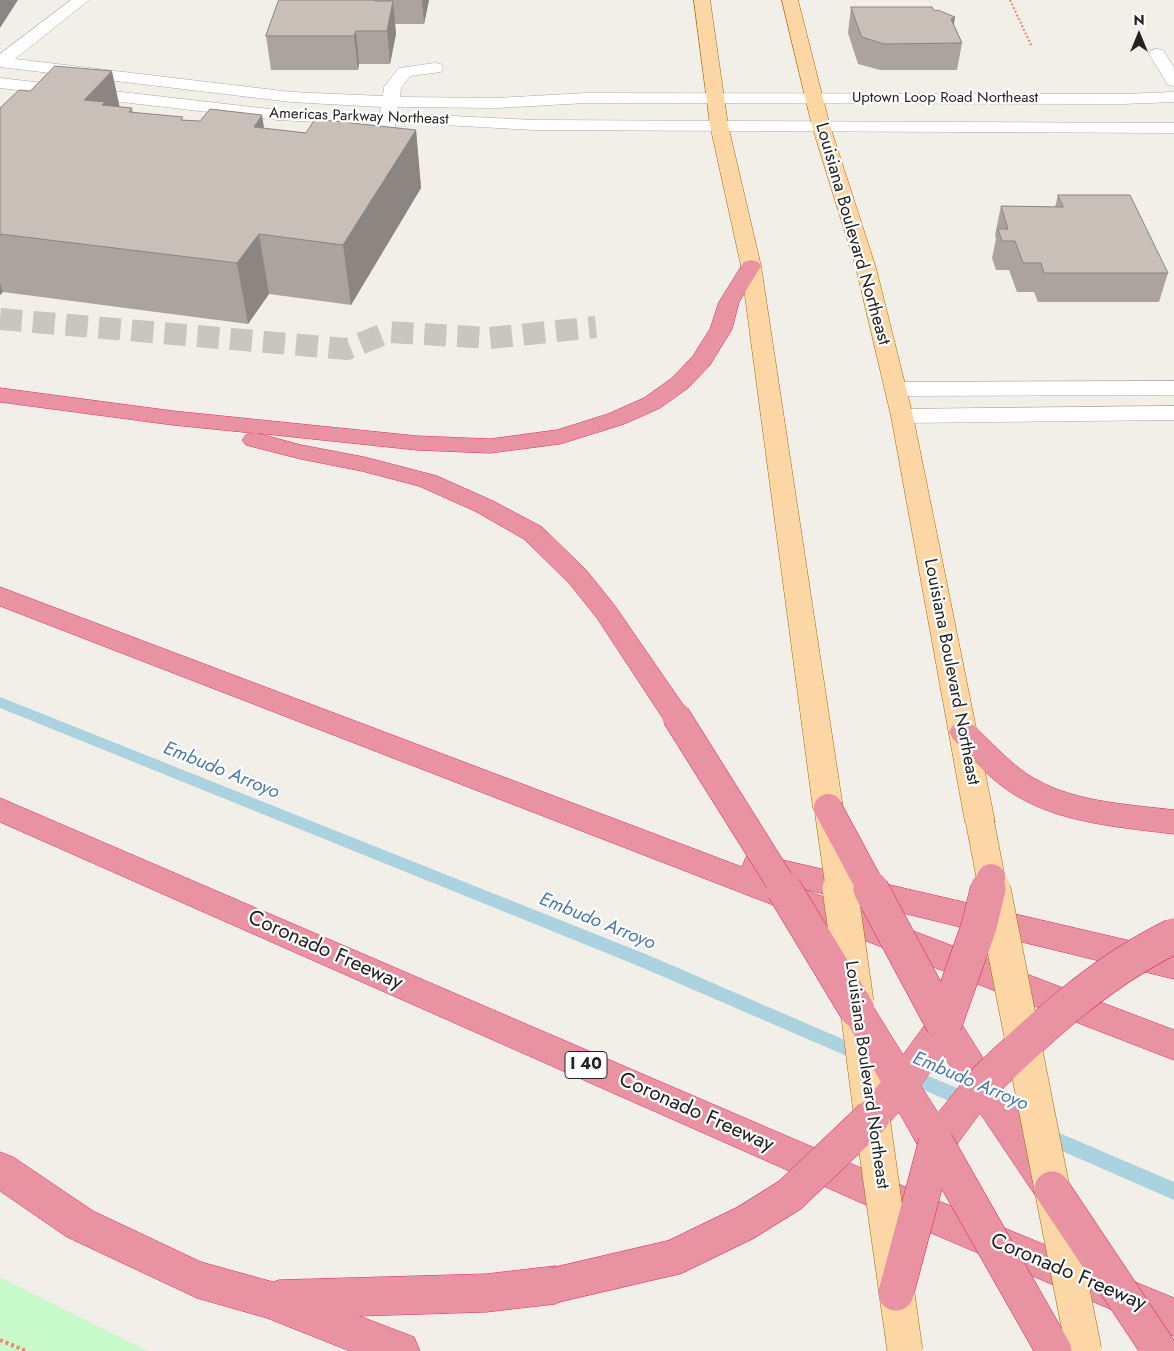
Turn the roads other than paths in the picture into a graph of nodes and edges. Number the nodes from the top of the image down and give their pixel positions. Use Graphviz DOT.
graph roads {
  1 [pos="81,0"];
  2 [pos="702,0"];
  3 [pos="790,0"];
  4 [pos="1157,54"];
  5 [pos="0,62"];
  6 [pos="435,68"];
  7 [pos="1174,81"];
  8 [pos="0,83"];
  9 [pos="813,97"];
  10 [pos="1174,97"];
  11 [pos="715,99"];
  12 [pos="400,116"];
  13 [pos="334,117"];
  14 [pos="370,119"];
  15 [pos="719,124"];
  16 [pos="821,126"];
  17 [pos="1174,128"];
  18 [pos="362,157"];
  19 [pos="750,266"];
  20 [pos="1174,388"];
  21 [pos="896,389"];
  22 [pos="0,395"];
  23 [pos="1174,413"];
  24 [pos="902,416"];
  25 [pos="173,418"];
  26 [pos="0,596"];
  27 [pos="963,732"];
  28 [pos="828,808"];
  29 [pos="0,809"];
  30 [pos="1174,822"];
  31 [pos="636,838"];
  32 [pos="991,878"];
  33 [pos="1174,936"];
  34 [pos="1174,965"];
  35 [pos="857,1010"];
  36 [pos="944,1025"];
  37 [pos="1024,1044"];
  38 [pos="1174,1045"];
  39 [pos="902,1084"];
  40 [pos="981,1085"];
  41 [pos="872,1118"];
  42 [pos="936,1143"];
  43 [pos="0,1169"];
  44 [pos="1052,1189"];
  45 [pos="896,1293"];
  46 [pos="268,1299"];
  47 [pos="1174,1317"];
  48 [pos="400,1351"];
  49 [pos="905,1351"];
  50 [pos="1054,1351"];
  51 [pos="1084,1351"];
  52 [pos="1160,1351"];
  1 -- 5 [label="street"];
  2 -- 11 [label="main road, Louisiana Boulevard Northeast"];
  3 -- 9 [label="main road, Louisiana Boulevard Northeast"];
  4 -- 7 [label="street"];
  5 -- 12 [label="street, Americas Parkway Northeast"];
  6 -- 12 [label="street"];
  8 -- 13 [label="street, Americas Parkway Northeast"];
  9 -- 10 [label="street, Uptown Loop Road Northeast"];
  9 -- 11 [label="street, Uptown Loop Road Northeast"];
  9 -- 16 [label="main road, Louisiana Boulevard Northeast"];
  11 -- 12 [label="street, Americas Parkway Northeast"];
  11 -- 15 [label="main road, Louisiana Boulevard Northeast"];
  12 -- 14 [label="street, Americas Parkway Northeast"];
  12 -- 15 [label="street, Americas Parkway Northeast"];
  12 -- 18 [label="street"];
  15 -- 16 [label="street, Uptown Loop Road Northeast"];
  15 -- 19 [label="main road, Louisiana Boulevard Northeast"];
  16 -- 17 [label="street, Uptown Loop Road Northeast"];
  16 -- 21 [label="main road, Louisiana Boulevard Northeast"];
  19 -- 25 [label="highway"];
  19 -- 28 [label="main road, Louisiana Boulevard Northeast"];
  20 -- 21 [label="street"];
  21 -- 24 [label="main road, Louisiana Boulevard Northeast"];
  22 -- 25 [label="highway"];
  23 -- 24 [label="street"];
  24 -- 27 [label="main road, Louisiana Boulevard Northeast"];
  25 -- 35 [label="highway, bridge"];
  26 -- 31 [label="highway"];
  27 -- 30 [label="highway"];
  27 -- 32 [label="main road, Louisiana Boulevard Northeast, bridge"];
  28 -- 35 [label="main road, Louisiana Boulevard Northeast, bridge"];
  28 -- 36 [label="highway, bridge"];
  29 -- 47 [label="highway, Coronado Freeway / I 40"];
  31 -- 34 [label="highway"];
  31 -- 38 [label="highway"];
  32 -- 36 [label="highway, bridge"];
  32 -- 37 [label="main road, Louisiana Boulevard Northeast, bridge"];
  33 -- 37 [label="highway, bridge"];
  35 -- 39 [label="highway"];
  35 -- 41 [label="main road, Louisiana Boulevard Northeast"];
  36 -- 39 [label="highway"];
  36 -- 40 [label="highway"];
  37 -- 40 [label="highway, bridge"];
  37 -- 44 [label="main road, Louisiana Boulevard Northeast, bridge"];
  39 -- 41 [label="highway"];
  39 -- 42 [label="highway"];
  40 -- 42 [label="highway"];
  40 -- 44 [label="highway, bridge"];
  41 -- 45 [label="main road, Louisiana Boulevard Northeast, bridge"];
  41 -- 46 [label="highway, bridge"];
  42 -- 45 [label="highway, bridge"];
  42 -- 50 [label="highway, bridge"];
  43 -- 46 [label="highway"];
  44 -- 51 [label="main road, Louisiana Boulevard Northeast, bridge"];
  44 -- 52 [label="highway, bridge"];
  45 -- 49 [label="main road, Louisiana Boulevard Northeast, bridge"];
  46 -- 48 [label="highway"];
}
